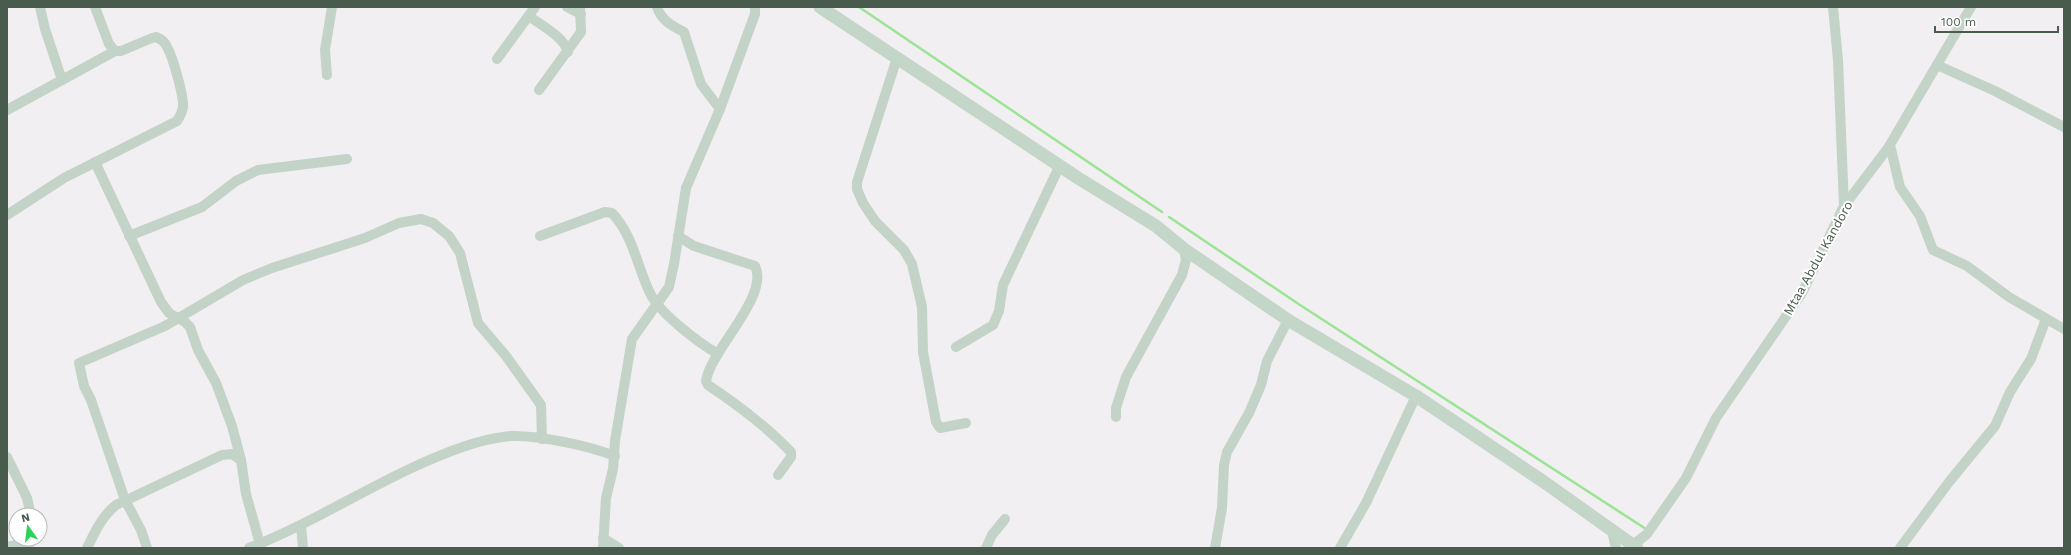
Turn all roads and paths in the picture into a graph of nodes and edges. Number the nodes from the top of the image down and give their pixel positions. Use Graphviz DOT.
graph roads {
  1 [pos="40,7"];
  2 [pos="94,7"];
  3 [pos="332,7"];
  4 [pos="566,7"];
  5 [pos="657,7"];
  6 [pos="755,7"];
  7 [pos="820,7"];
  8 [pos="1833,7"];
  9 [pos="1971,7"];
  10 [pos="580,10"];
  11 [pos="532,11"];
  12 [pos="115,51"];
  13 [pos="568,52"];
  14 [pos="897,58"];
  15 [pos="497,60"];
  16 [pos="1937,65"];
  17 [pos="327,74"];
  18 [pos="62,80"];
  19 [pos="539,90"];
  20 [pos="720,109"];
  21 [pos="7,110"];
  22 [pos="2064,127"];
  23 [pos="1890,145"];
  24 [pos="347,159"];
  25 [pos="95,162"];
  26 [pos="1060,165"];
  27 [pos="1844,206"];
  28 [pos="7,215"];
  29 [pos="129,236"];
  30 [pos="540,236"];
  31 [pos="678,236"];
  32 [pos="1184,249"];
  33 [pos="657,306"];
  34 [pos="169,313"];
  35 [pos="180,318"];
  36 [pos="2046,319"];
  37 [pos="1288,320"];
  38 [pos="165,326"];
  39 [pos="2064,329"];
  40 [pos="956,347"];
  41 [pos="718,354"];
  42 [pos="1416,396"];
  43 [pos="1116,416"];
  44 [pos="966,423"];
  45 [pos="542,439"];
  46 [pos="615,441"];
  47 [pos="593,447"];
  48 [pos="615,456"];
  49 [pos="7,457"];
  50 [pos="241,460"];
  51 [pos="778,474"];
  52 [pos="125,500"];
  53 [pos="29,507"];
  54 [pos="1005,520"];
  55 [pos="301,525"];
  56 [pos="1612,531"];
  57 [pos="603,543"];
  58 [pos="260,544"];
  59 [pos="1635,547"];
  60 [pos="87,548"];
  61 [pos="147,548"];
  62 [pos="249,548"];
  63 [pos="303,548"];
  64 [pos="619,548"];
  65 [pos="986,548"];
  66 [pos="1215,548"];
  67 [pos="1340,548"];
  68 [pos="1616,548"];
  69 [pos="1900,548"];
  1 -- 18 [label="street"];
  2 -- 12 [label="street"];
  3 -- 17 [label="street"];
  4 -- 10 [label="street"];
  5 -- 20 [label="street"];
  6 -- 20 [label="street"];
  7 -- 14 [label="main road"];
  8 -- 27 [label="street"];
  9 -- 16 [label="street, Mtaa Abdul Kandoro"];
  10 -- 13 [label="street"];
  11 -- 13 [label="street"];
  11 -- 15 [label="street"];
  12 -- 18 [label="street"];
  12 -- 25 [label="street"];
  13 -- 19 [label="street"];
  14 -- 26 [label="main road"];
  14 -- 44 [label="street"];
  16 -- 22 [label="street"];
  16 -- 23 [label="street, Mtaa Abdul Kandoro"];
  18 -- 21 [label="street"];
  20 -- 31 [label="street"];
  23 -- 27 [label="street, Mtaa Abdul Kandoro"];
  23 -- 36 [label="street"];
  24 -- 29 [label="street"];
  25 -- 28 [label="street"];
  25 -- 29 [label="street"];
  26 -- 32 [label="main road"];
  26 -- 40 [label="street"];
  27 -- 59 [label="street, Mtaa Abdul Kandoro"];
  29 -- 34 [label="street"];
  30 -- 33 [label="street"];
  31 -- 33 [label="street"];
  31 -- 41 [label="street"];
  32 -- 37 [label="main road"];
  32 -- 43 [label="street"];
  33 -- 41 [label="street"];
  33 -- 46 [label="street"];
  34 -- 35 [label="street"];
  34 -- 38 [label="street"];
  35 -- 38 [label="street"];
  35 -- 45 [label="street"];
  35 -- 50 [label="street"];
  36 -- 39 [label="street"];
  36 -- 69 [label="street"];
  37 -- 42 [label="main road"];
  37 -- 66 [label="street"];
  38 -- 52 [label="street"];
  41 -- 51 [label="street"];
  42 -- 56 [label="main road"];
  42 -- 67 [label="street"];
  45 -- 47 [label="street"];
  45 -- 55 [label="street"];
  46 -- 47 [label="street"];
  46 -- 48 [label="street"];
  47 -- 48 [label="street"];
  48 -- 57 [label="street"];
  49 -- 53 [label="street"];
  50 -- 52 [label="street"];
  50 -- 58 [label="street"];
  52 -- 60 [label="street"];
  52 -- 61 [label="street"];
  54 -- 65 [label="street"];
  55 -- 58 [label="street"];
  55 -- 63 [label="street"];
  56 -- 59 [label="main road"];
  56 -- 68 [label="street"];
  57 -- 64 [label="street"];
  58 -- 62 [label="street"];
}
